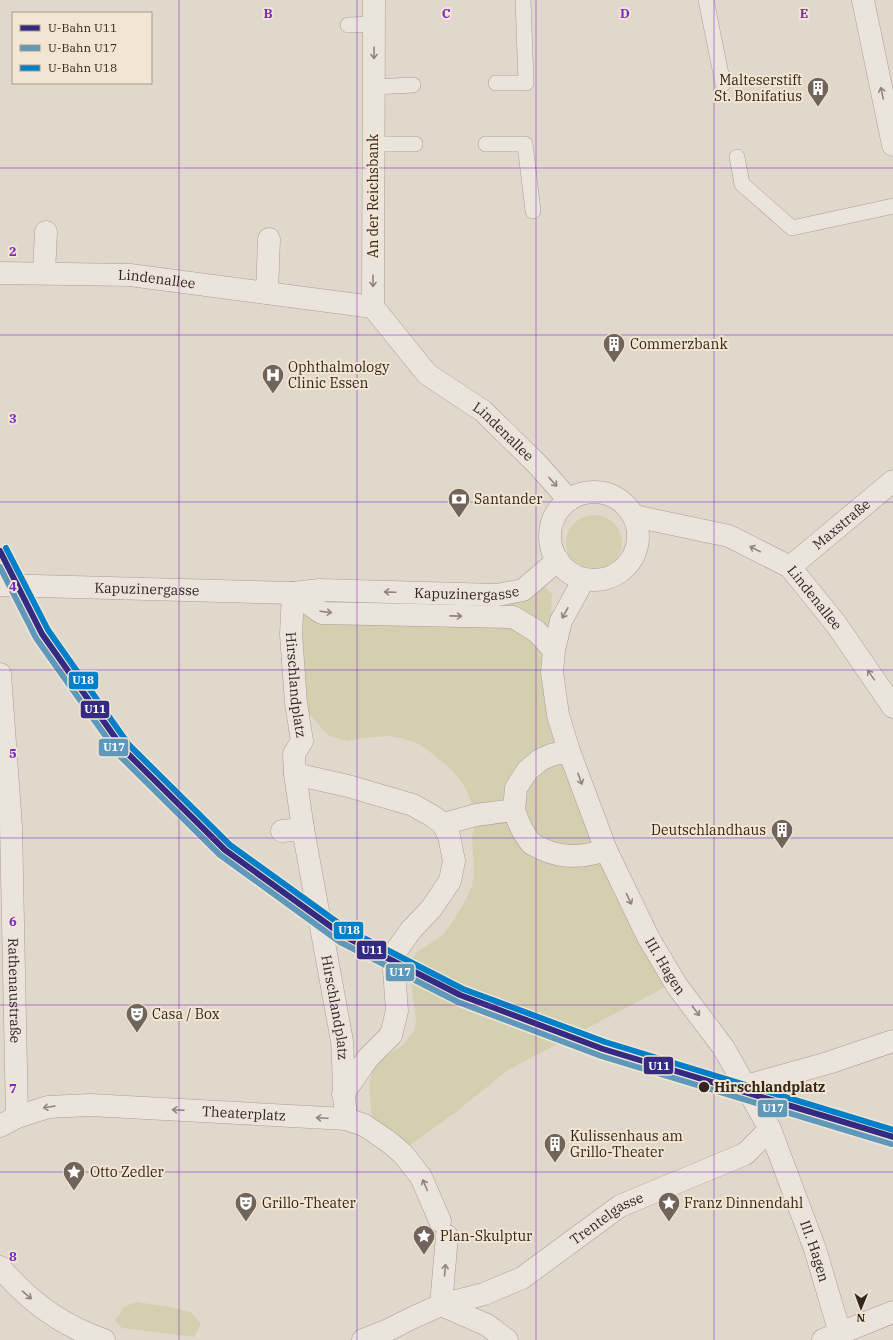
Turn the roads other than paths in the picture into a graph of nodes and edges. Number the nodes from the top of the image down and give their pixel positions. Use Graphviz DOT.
graph roads {
  1 [pos="374,0"];
  2 [pos="523,0"];
  3 [pos="706,0"];
  4 [pos="863,0"];
  5 [pos="374,24"];
  6 [pos="348,25"];
  7 [pos="496,83"];
  8 [pos="722,84"];
  9 [pos="413,85"];
  10 [pos="374,87"];
  11 [pos="373,144"];
  12 [pos="415,144"];
  13 [pos="486,144"];
  14 [pos="893,145"];
  15 [pos="737,157"];
  16 [pos="893,206"];
  17 [pos="533,211"];
  18 [pos="46,232"];
  19 [pos="269,239"];
  20 [pos="0,273"];
  21 [pos="44,273"];
  22 [pos="268,293"];
  23 [pos="373,307"];
  24 [pos="893,481"];
  25 [pos="569,500"];
  26 [pos="634,516"];
  27 [pos="558,560"];
  28 [pos="790,567"];
  29 [pos="584,579"];
  30 [pos="0,585"];
  31 [pos="293,593"];
  32 [pos="554,650"];
  33 [pos="0,674"];
  34 [pos="893,707"];
  35 [pos="570,751"];
  36 [pos="295,774"];
  37 [pos="514,810"];
  38 [pos="443,824"];
  39 [pos="6,825"];
  40 [pos="606,850"];
  41 [pos="893,1041"];
  42 [pos="746,1086"];
  43 [pos="343,1094"];
  44 [pos="346,1119"];
  45 [pos="8,1121"];
  46 [pos="770,1129"];
  47 [pos="0,1267"];
  48 [pos="441,1305"];
  49 [pos="893,1312"];
  50 [pos="835,1338"];
  51 [pos="104,1340"];
  52 [pos="364,1340"];
  53 [pos="507,1340"];
  1 -- 5 [label="street, An der Reichsbank"];
  2 -- 7 [label="lane"];
  3 -- 8 [label="lane"];
  14 -- 4 [label="street, one-way"];
  5 -- 6 [label="lane"];
  5 -- 10 [label="street, An der Reichsbank, one-way"];
  9 -- 10 [label="lane"];
  10 -- 11 [label="street, An der Reichsbank"];
  11 -- 12 [label="lane"];
  11 -- 23 [label="street, An der Reichsbank, one-way"];
  13 -- 17 [label="lane"];
  15 -- 16 [label="lane"];
  18 -- 21 [label="street"];
  19 -- 22 [label="street"];
  20 -- 21 [label="street, Lindenallee"];
  21 -- 22 [label="street, Lindenallee"];
  22 -- 23 [label="street, Lindenallee"];
  23 -- 25 [label="street, Lindenallee, one-way"];
  24 -- 28 [label="street, Maxstraße"];
  25 -- 26 [label="street"];
  25 -- 27 [label="street"];
  28 -- 26 [label="street, Lindenallee, one-way"];
  26 -- 29 [label="street"];
  27 -- 29 [label="street"];
  27 -- 31 [label="street, Kapuzinergasse, one-way"];
  34 -- 28 [label="street, Lindenallee, one-way"];
  29 -- 32 [label="street, III. Hagen, one-way"];
  30 -- 31 [label="street, Kapuzinergasse"];
  31 -- 32 [label="street, Kapuzinergasse, one-way"];
  31 -- 36 [label="street, Hirschlandplatz"];
  32 -- 35 [label="street, III. Hagen"];
  33 -- 39 [label="street, Rathenaustraße"];
  35 -- 37 [label="street"];
  35 -- 40 [label="street, III. Hagen, one-way"];
  36 -- 38 [label="street"];
  36 -- 43 [label="street, Hirschlandplatz"];
  37 -- 38 [label="street"];
  37 -- 40 [label="street"];
  38 -- 43 [label="street, Hirschlandplatz"];
  39 -- 45 [label="street, Rathenaustraße"];
  40 -- 42 [label="street, III. Hagen, one-way"];
  41 -- 42 [label="street"];
  42 -- 46 [label="street, III. Hagen"];
  43 -- 44 [label="street, Hirschlandplatz"];
  44 -- 45 [label="street, Theaterplatz, one-way"];
  48 -- 44 [label="street, Theaterplatz, one-way"];
  46 -- 48 [label="street, Trentelgasse"];
  46 -- 50 [label="street, III. Hagen"];
  47 -- 51 [label="street, one-way"];
  48 -- 52 [label="street"];
  48 -- 53 [label="street"];
  49 -- 50 [label="street"];
}
